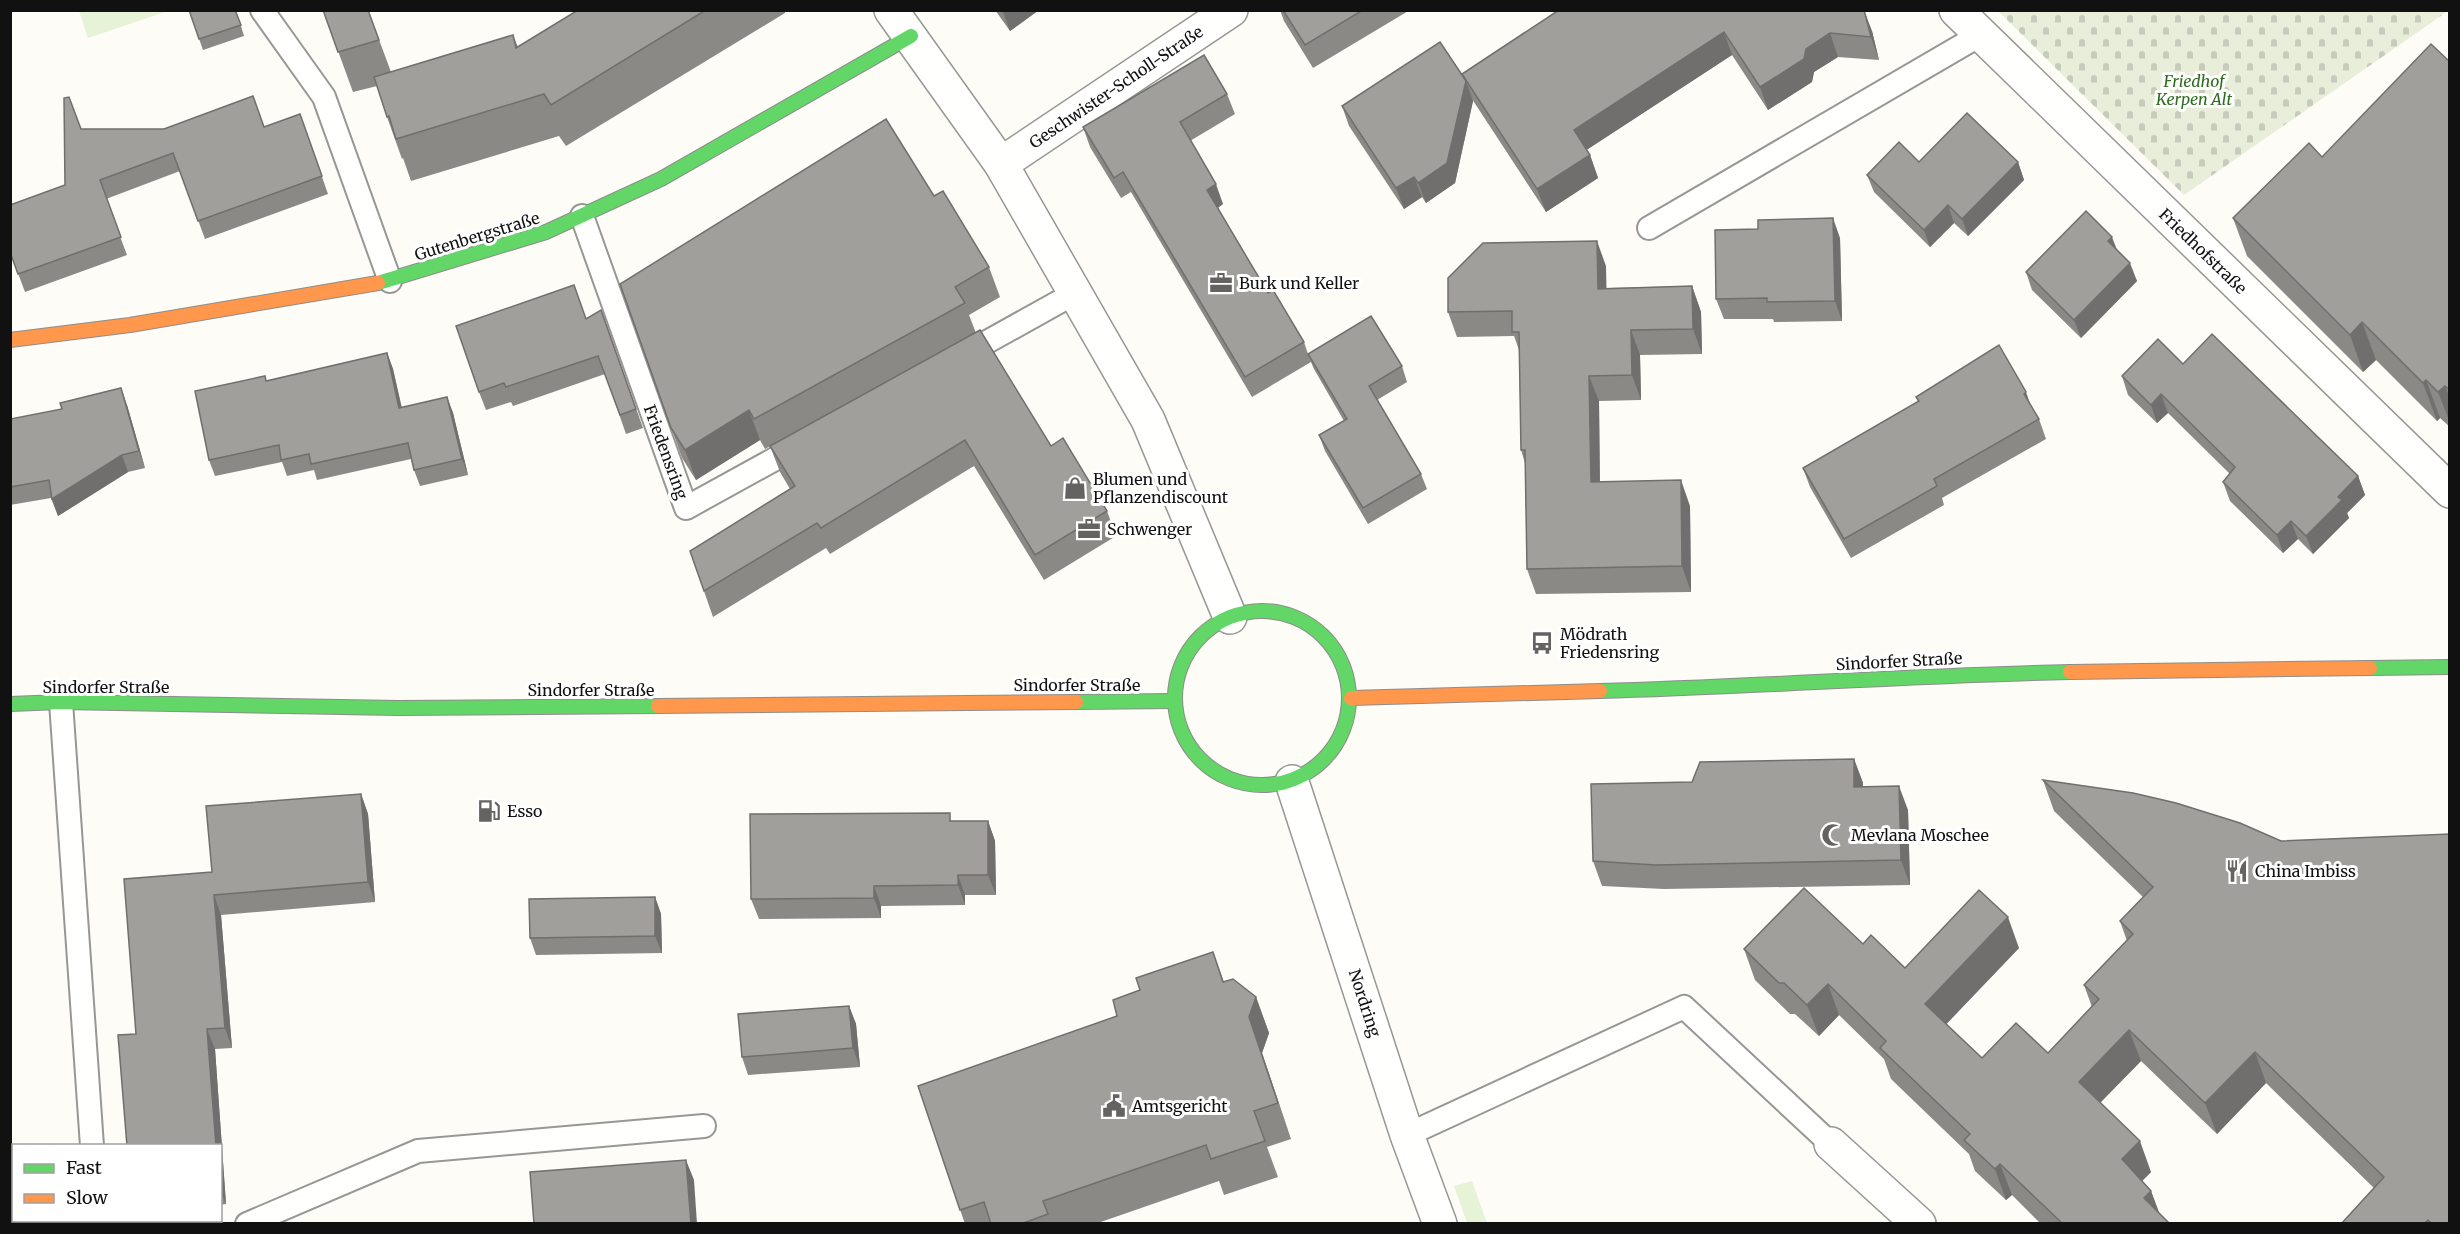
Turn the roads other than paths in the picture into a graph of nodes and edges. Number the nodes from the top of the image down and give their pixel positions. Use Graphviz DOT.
graph roads {
  1 [pos="262,10"];
  2 [pos="891,10"];
  3 [pos="1231,10"];
  4 [pos="1956,10"];
  5 [pos="1980,35"];
  6 [pos="911,36"];
  7 [pos="1001,164"];
  8 [pos="582,216"];
  9 [pos="1649,228"];
  10 [pos="390,280"];
  11 [pos="1075,293"];
  12 [pos="10,340"];
  13 [pos="942,366"];
  14 [pos="819,434"];
  15 [pos="2450,491"];
  16 [pos="1230,617"];
  17 [pos="2450,667"];
  18 [pos="1351,698"];
  19 [pos="1173,701"];
  20 [pos="61,702"];
  21 [pos="10,704"];
  22 [pos="1292,782"];
  23 [pos="704,1126"];
  24 [pos="1407,1135"];
  25 [pos="92,1144"];
  26 [pos="1831,1144"];
  27 [pos="247,1224"];
  28 [pos="1440,1224"];
  29 [pos="1919,1224"];
  1 -- 10 [label="lane"];
  2 -- 6 [label="street"];
  3 -- 7 [label="street, Geschwister-Scholl-Straße"];
  4 -- 5 [label="street, Friedhofstraße"];
  5 -- 9 [label="lane"];
  5 -- 15 [label="street, Friedhofstraße"];
  6 -- 7 [label="street"];
  6 -- 8 [label="street, Gutenbergstraße"];
  7 -- 11 [label="street"];
  8 -- 10 [label="street, Gutenbergstraße"];
  8 -- 14 [label="lane, Friedensring"];
  10 -- 12 [label="street, Gutenbergstraße"];
  11 -- 13 [label="lane"];
  11 -- 16 [label="street"];
  16 -- 18 [label="street"];
  16 -- 19 [label="street"];
  17 -- 18 [label="street, Sindorfer Straße"];
  18 -- 22 [label="street"];
  19 -- 20 [label="street, Sindorfer Straße"];
  19 -- 22 [label="street"];
  20 -- 21 [label="street, Sindorfer Straße"];
  20 -- 25 [label="lane"];
  22 -- 24 [label="street, Nordring"];
  23 -- 27 [label="lane"];
  24 -- 26 [label="lane"];
  24 -- 28 [label="street, Nordring"];
  26 -- 29 [label="street"];
}
